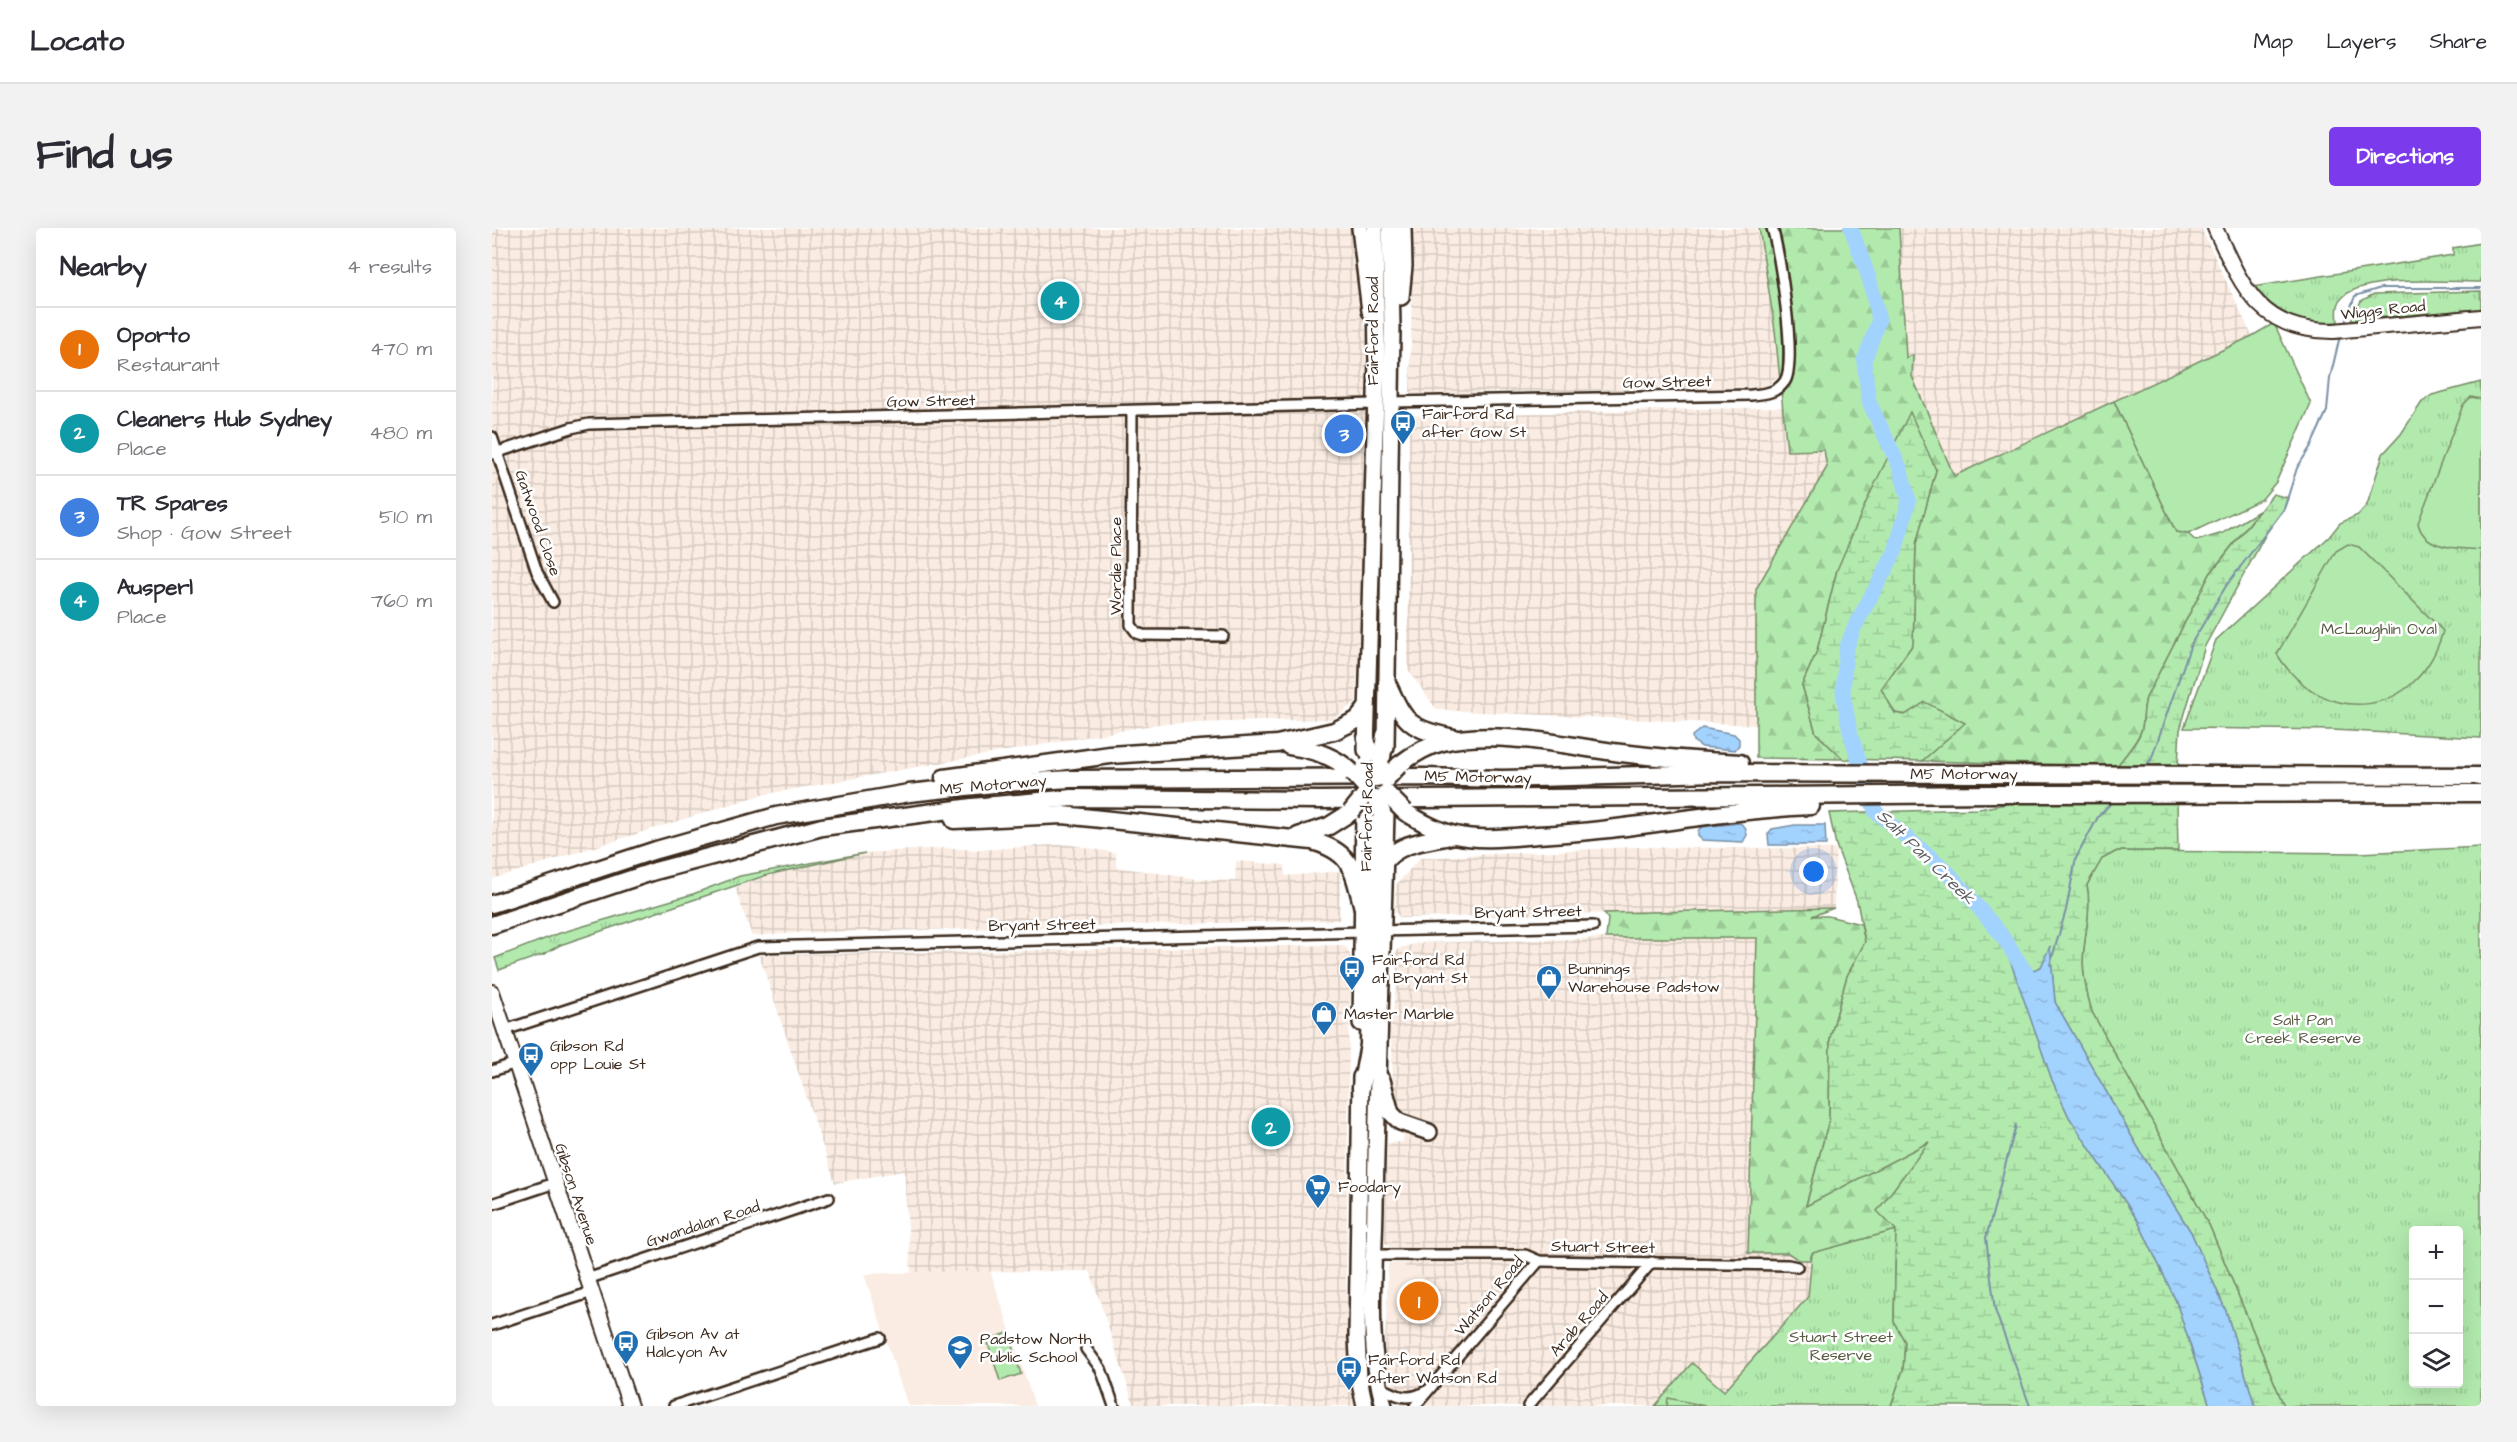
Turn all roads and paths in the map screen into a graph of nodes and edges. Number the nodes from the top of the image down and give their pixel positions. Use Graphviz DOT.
graph roads {
  1 [pos="1360,228"];
  2 [pos="1403,228"];
  3 [pos="1772,228"];
  4 [pos="2215,228"];
  5 [pos="1383,235"];
  6 [pos="2481,317"];
  7 [pos="1392,328"];
  8 [pos="1377,359"];
  9 [pos="1383,403"];
  10 [pos="1132,411"];
  11 [pos="492,437"];
  12 [pos="495,454"];
  13 [pos="553,602"];
  14 [pos="1222,636"];
  15 [pos="1388,683"];
  16 [pos="1366,709"];
  17 [pos="1385,735"];
  18 [pos="1366,738"];
  19 [pos="1458,739"];
  20 [pos="1276,744"];
  21 [pos="1784,770"];
  22 [pos="2481,776"];
  23 [pos="1376,788"];
  24 [pos="2481,793"];
  25 [pos="1785,801"];
  26 [pos="806,810"];
  27 [pos="1386,834"];
  28 [pos="1454,835"];
  29 [pos="1286,837"];
  30 [pos="762,842"];
  31 [pos="1385,861"];
  32 [pos="492,904"];
  33 [pos="1363,908"];
  34 [pos="492,925"];
  35 [pos="1593,926"];
  36 [pos="1373,931"];
  37 [pos="492,992"];
  38 [pos="505,1030"];
  39 [pos="516,1063"];
  40 [pos="1377,1068"];
  41 [pos="492,1071"];
  42 [pos="1360,1088"];
  43 [pos="1429,1132"];
  44 [pos="555,1183"];
  45 [pos="829,1198"];
  46 [pos="492,1204"];
  47 [pos="1374,1255"];
  48 [pos="1539,1261"];
  49 [pos="1652,1262"];
  50 [pos="1797,1267"];
  51 [pos="589,1285"];
  52 [pos="492,1325"];
  53 [pos="880,1338"];
  54 [pos="1086,1349"];
  55 [pos="1380,1387"];
  56 [pos="1431,1388"];
  57 [pos="630,1406"];
  58 [pos="674,1406"];
  59 [pos="1113,1406"];
  60 [pos="1365,1406"];
  61 [pos="1384,1406"];
  62 [pos="1415,1406"];
  63 [pos="1528,1406"];
  1 -- 8 [label="highway"];
  2 -- 7 [label="highway"];
  3 -- 9 [label="street, Gow Street"];
  4 -- 6 [label="main road, Wiggs Road"];
  5 -- 7 [label="highway, Fairford Road"];
  5 -- 8 [label="highway, Fairford Road"];
  7 -- 9 [label="highway, Fairford Road"];
  8 -- 9 [label="highway, Fairford Road"];
  9 -- 10 [label="street, Gow Street"];
  9 -- 15 [label="highway, Fairford Road"];
  9 -- 16 [label="highway, Fairford Road"];
  10 -- 12 [label="street, Gow Street"];
  10 -- 14 [label="street, Wordie Place"];
  11 -- 12 [label="street, Gatwood Close"];
  12 -- 13 [label="street, Gatwood Close"];
  15 -- 17 [label="highway, Fairford Road"];
  15 -- 19 [label="highway"];
  16 -- 18 [label="highway, Fairford Road"];
  16 -- 20 [label="highway"];
  17 -- 23 [label="highway"];
  18 -- 23 [label="highway"];
  19 -- 21 [label="highway"];
  19 -- 23 [label="highway"];
  20 -- 23 [label="highway, bridge"];
  20 -- 26 [label="highway"];
  21 -- 22 [label="highway, M5 Motorway"];
  21 -- 26 [label="highway, M5 Motorway"];
  23 -- 27 [label="highway"];
  23 -- 28 [label="highway, bridge"];
  23 -- 29 [label="highway"];
  23 -- 33 [label="highway, Fairford Road"];
  23 -- 36 [label="highway"];
  24 -- 25 [label="highway, M5 Motorway"];
  25 -- 28 [label="highway"];
  25 -- 30 [label="highway, M5 Motorway"];
  26 -- 32 [label="highway, M5 Motorway"];
  27 -- 31 [label="highway, Fairford Road"];
  28 -- 31 [label="highway"];
  29 -- 30 [label="highway"];
  29 -- 33 [label="highway"];
  30 -- 34 [label="highway, M5 Motorway"];
  31 -- 36 [label="highway, Fairford Road"];
  33 -- 36 [label="highway, Fairford Road"];
  35 -- 36 [label="street, Bryant Street"];
  36 -- 38 [label="street, Bryant Street"];
  36 -- 40 [label="highway, Fairford Road"];
  36 -- 42 [label="highway"];
  37 -- 38 [label="main road, Gibson Avenue"];
  38 -- 39 [label="main road, Gibson Avenue"];
  39 -- 41 [label="street"];
  39 -- 44 [label="main road, Gibson Avenue"];
  40 -- 43 [label="highway"];
  40 -- 47 [label="highway, Fairford Road"];
  42 -- 60 [label="highway"];
  44 -- 46 [label="street"];
  44 -- 51 [label="main road, Gibson Avenue"];
  45 -- 51 [label="street, Gwandalan Road"];
  47 -- 48 [label="street, Stuart Street"];
  47 -- 55 [label="highway, Fairford Road"];
  48 -- 49 [label="street, Stuart Street"];
  48 -- 56 [label="street, Watson Road"];
  49 -- 50 [label="street, Stuart Street"];
  49 -- 63 [label="street, Arab Road"];
  51 -- 52 [label="street, Gwandalan Road"];
  51 -- 57 [label="main road, Gibson Avenue"];
  53 -- 58 [label="street"];
  54 -- 59 [label="street"];
  55 -- 56 [label="street"];
  55 -- 61 [label="highway, Fairford Road"];
  56 -- 62 [label="street, Watson Road"];
}
